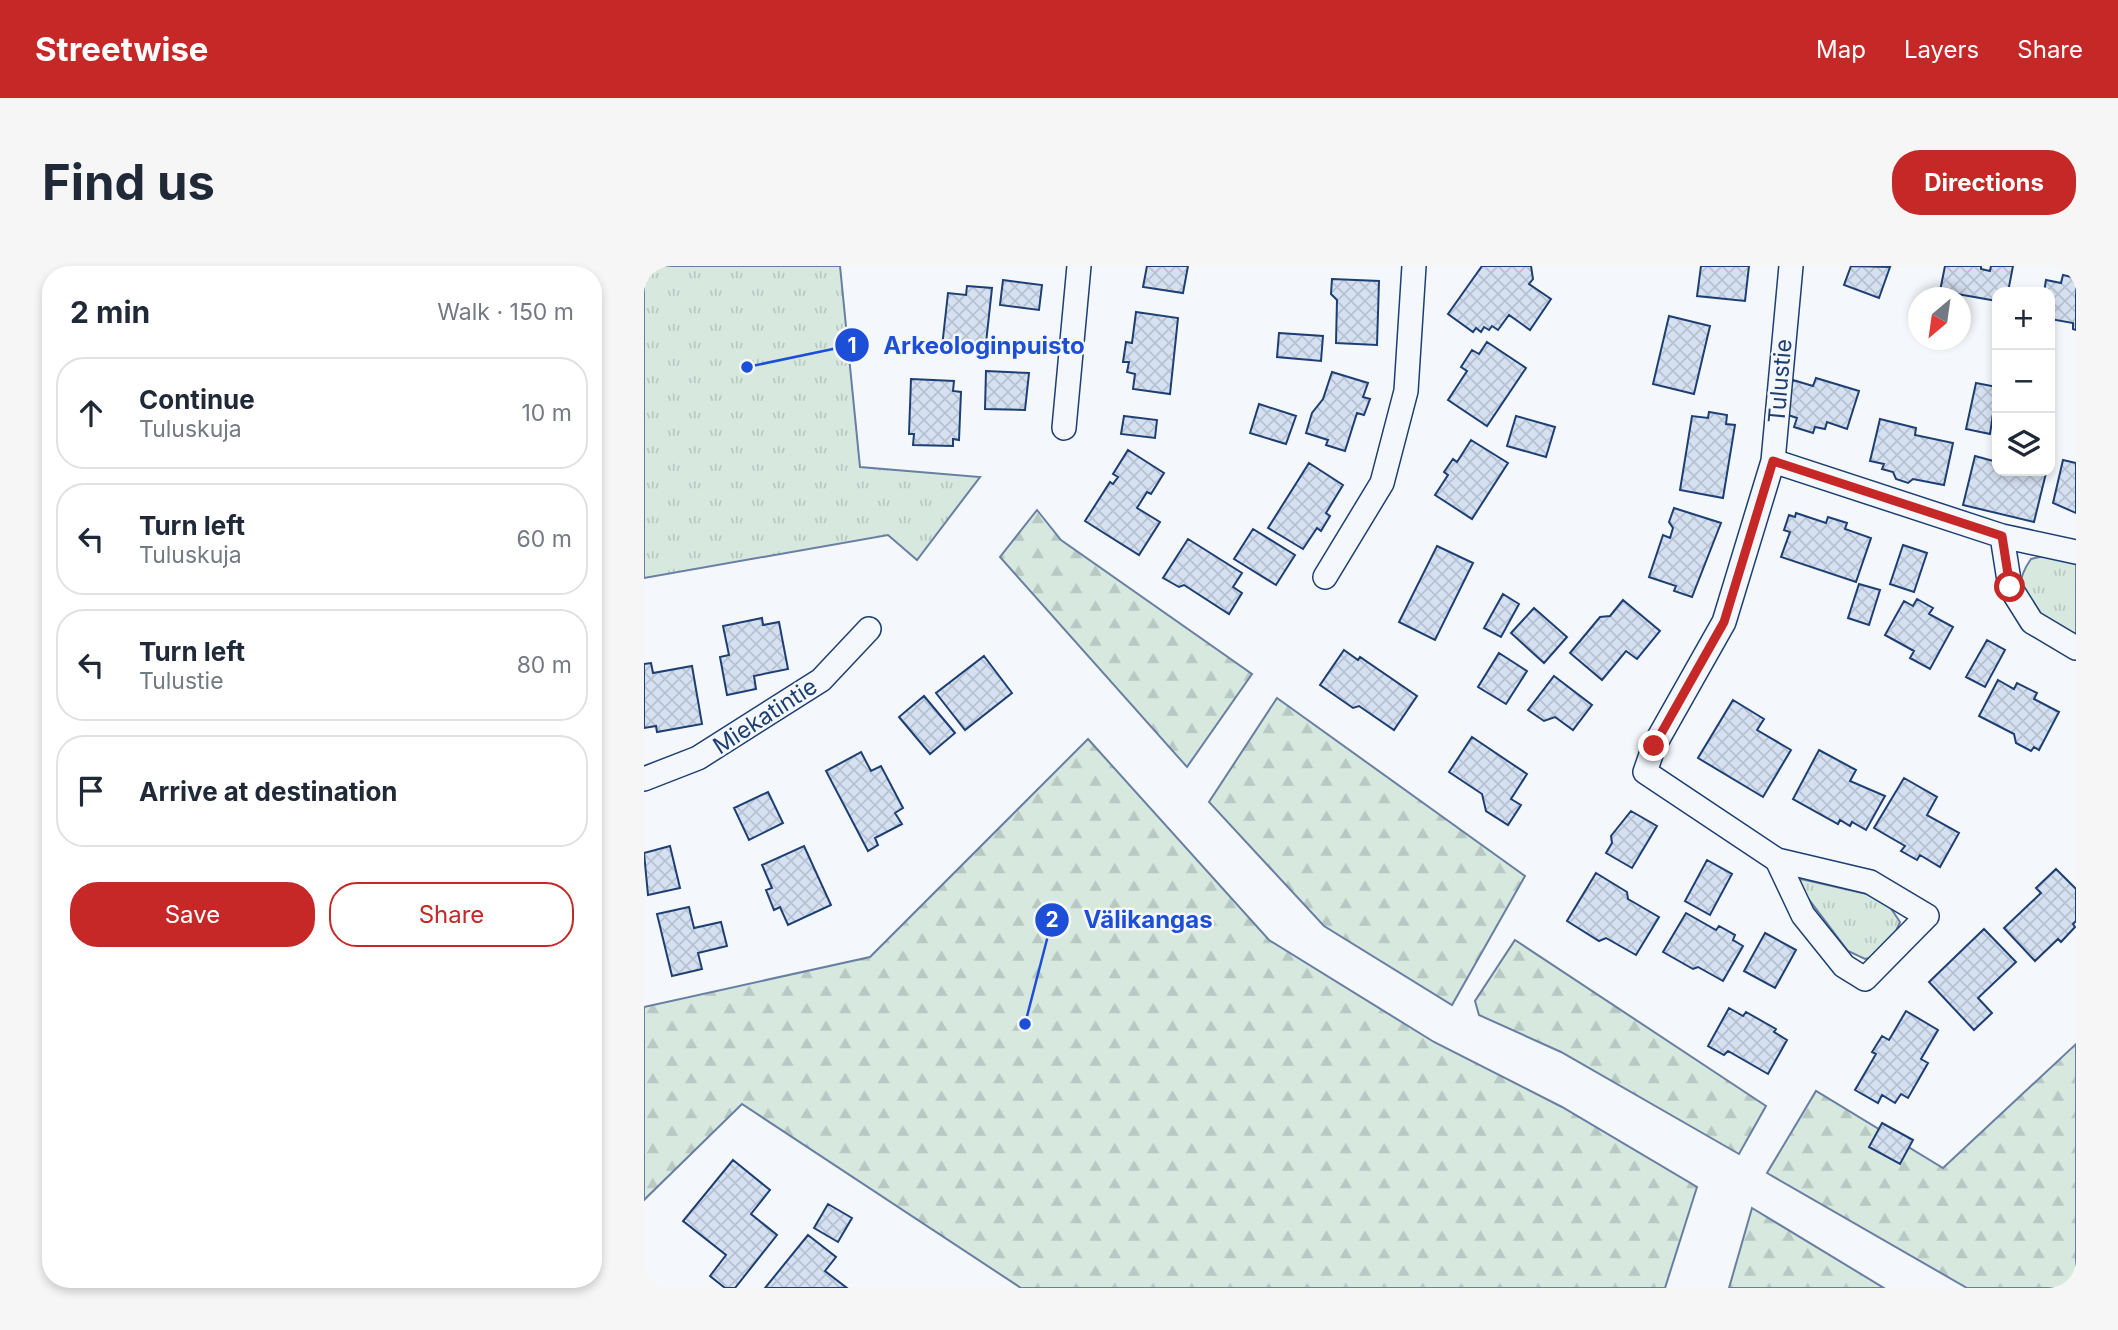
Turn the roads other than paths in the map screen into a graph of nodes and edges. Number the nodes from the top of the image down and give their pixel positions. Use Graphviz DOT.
graph roads {
  1 [pos="1079,266"];
  2 [pos="1414,266"];
  3 [pos="1791,266"];
  4 [pos="1064,428"];
  5 [pos="1773,461"];
  6 [pos="2002,536"];
  7 [pos="2076,552"];
  8 [pos="1325,577"];
  9 [pos="869,629"];
  10 [pos="2076,648"];
  11 [pos="644,779"];
  12 [pos="1777,860"];
  1 -- 4 [label="street"];
  2 -- 8 [label="street"];
  3 -- 5 [label="street, Tulustie"];
  5 -- 6 [label="street"];
  5 -- 12 [label="street, Tulustie"];
  6 -- 7 [label="street"];
  6 -- 10 [label="street"];
  9 -- 11 [label="street, Miekatintie"];
  12 -- 12 [label="street, Tulustie"];
}
